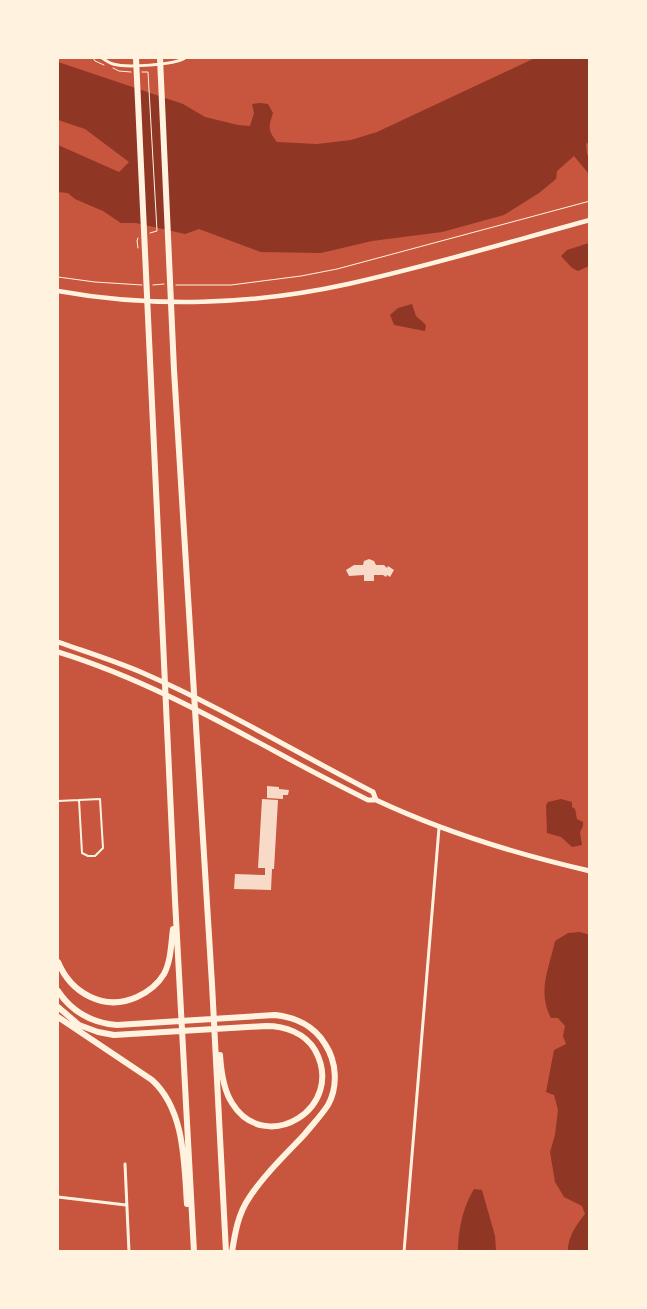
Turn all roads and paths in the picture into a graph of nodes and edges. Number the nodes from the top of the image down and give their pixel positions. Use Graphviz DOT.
graph roads {
  1 [pos="102,58"];
  2 [pos="136,58"];
  3 [pos="160,58"];
  4 [pos="185,58"];
  5 [pos="148,72"];
  6 [pos="590,201"];
  7 [pos="590,220"];
  8 [pos="157,231"];
  9 [pos="58,277"];
  10 [pos="164,284"];
  11 [pos="172,284"];
  12 [pos="58,291"];
  13 [pos="58,642"];
  14 [pos="58,652"];
  15 [pos="79,800"];
  16 [pos="376,800"];
  17 [pos="58,801"];
  18 [pos="439,828"];
  19 [pos="590,871"];
  20 [pos="175,900"];
  21 [pos="58,962"];
  22 [pos="212,984"];
  23 [pos="58,991"];
  24 [pos="58,1007"];
  25 [pos="58,1017"];
  26 [pos="125,1164"];
  27 [pos="58,1197"];
  28 [pos="127,1205"];
  29 [pos="129,1252"];
  30 [pos="193,1252"];
  31 [pos="226,1252"];
  32 [pos="232,1252"];
  33 [pos="404,1252"];
  1 -- 4 [label="street"];
  2 -- 20 [label="highway"];
  3 -- 22 [label="highway"];
  5 -- 8 [label="path"];
  6 -- 11 [label="path"];
  7 -- 12 [label="street"];
  9 -- 10 [label="path"];
  13 -- 16 [label="main road"];
  14 -- 16 [label="main road"];
  15 -- 15 [label="lane"];
  15 -- 17 [label="lane"];
  16 -- 18 [label="main road"];
  18 -- 19 [label="main road"];
  18 -- 33 [label="street"];
  20 -- 21 [label="highway"];
  20 -- 30 [label="highway"];
  22 -- 24 [label="highway"];
  22 -- 31 [label="highway"];
  23 -- 32 [label="highway"];
  25 -- 30 [label="highway"];
  26 -- 28 [label="street"];
  27 -- 28 [label="street"];
  28 -- 29 [label="street"];
}
